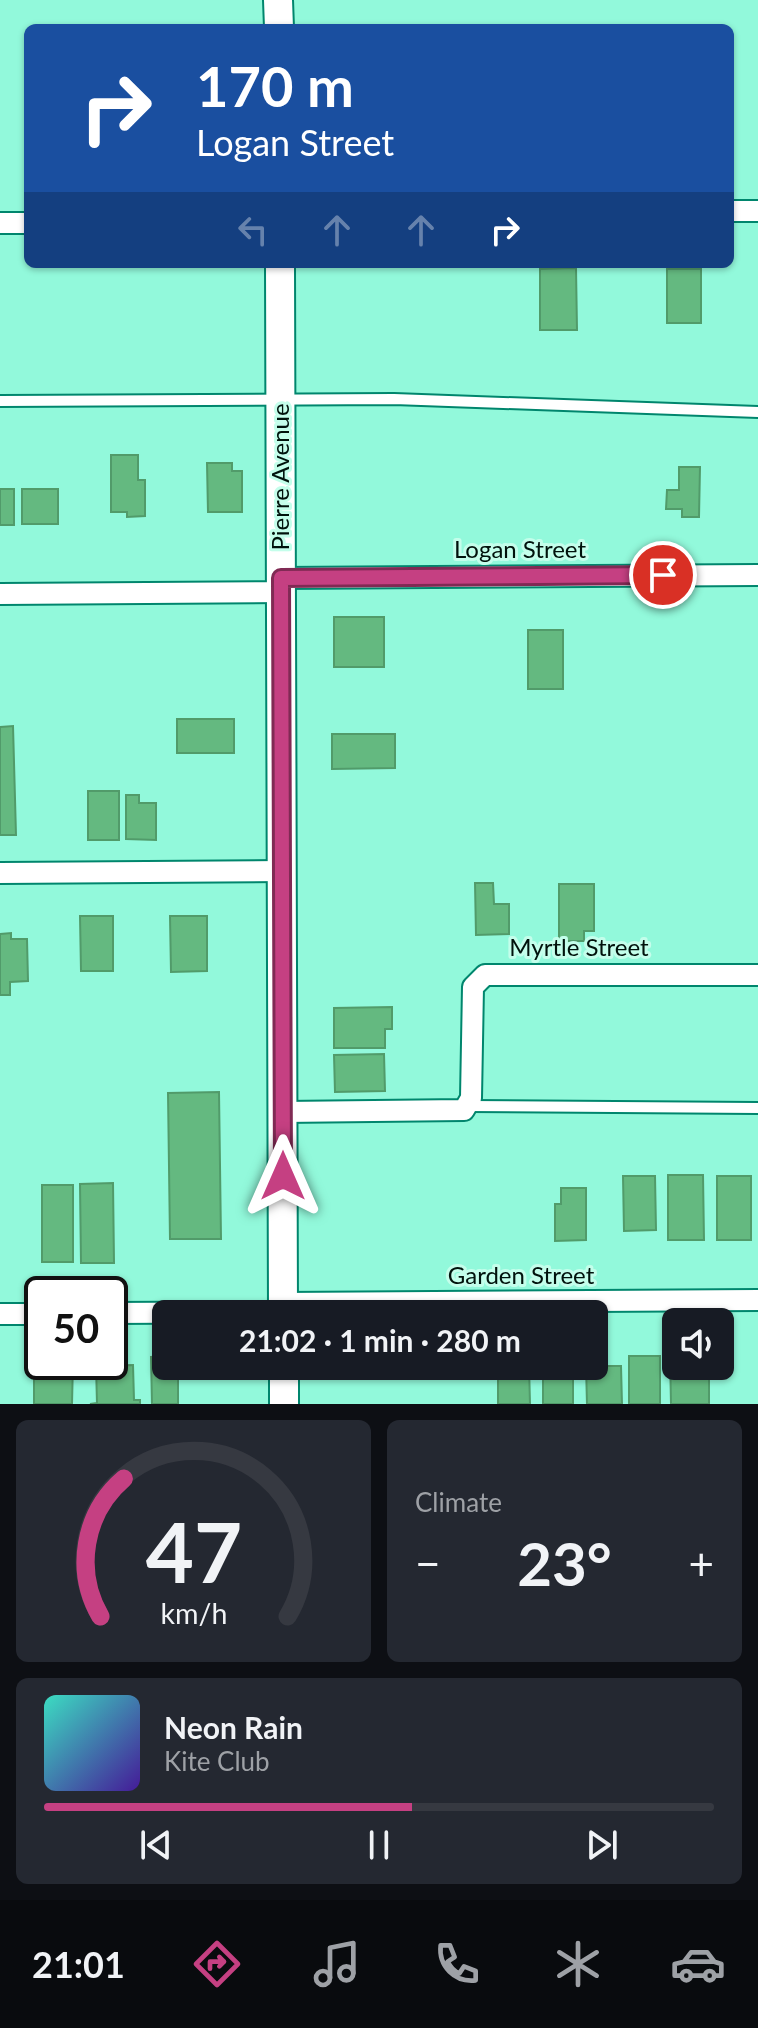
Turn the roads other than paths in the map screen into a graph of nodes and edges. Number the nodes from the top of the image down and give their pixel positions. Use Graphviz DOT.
graph roads {
  1 [pos="278,0"];
  2 [pos="279,24"];
  3 [pos="734,211"];
  4 [pos="758,211"];
  5 [pos="0,223"];
  6 [pos="24,223"];
  7 [pos="280,268"];
  8 [pos="0,401"];
  9 [pos="281,401"];
  10 [pos="758,412"];
  11 [pos="758,575"];
  12 [pos="281,585"];
  13 [pos="0,594"];
  14 [pos="282,871"];
  15 [pos="0,873"];
  16 [pos="758,975"];
  17 [pos="468,1106"];
  18 [pos="758,1108"];
  19 [pos="283,1112"];
  20 [pos="283,1300"];
  21 [pos="758,1300"];
  22 [pos="608,1303"];
  23 [pos="152,1312"];
  24 [pos="128,1313"];
  25 [pos="0,1314"];
  26 [pos="24,1314"];
  27 [pos="284,1380"];
  28 [pos="284,1404"];
  1 -- 2 [label="main road"];
  3 -- 4 [label="street"];
  5 -- 6 [label="street"];
  7 -- 9 [label="main road, Pierre Avenue"];
  8 -- 9 [label="lane"];
  9 -- 10 [label="lane"];
  9 -- 12 [label="main road, Pierre Avenue"];
  11 -- 12 [label="street, Logan Street"];
  12 -- 13 [label="street, Logan Street"];
  12 -- 14 [label="main road, Pierre Avenue"];
  14 -- 15 [label="street"];
  14 -- 19 [label="main road, Pierre Avenue"];
  16 -- 17 [label="street, Myrtle Street"];
  17 -- 18 [label="lane"];
  17 -- 19 [label="street"];
  19 -- 20 [label="main road, Pierre Avenue"];
  21 -- 22 [label="street, Garden Street"];
  23 -- 24 [label="street, Garden Street"];
  25 -- 26 [label="street"];
  27 -- 28 [label="main road"];
}
